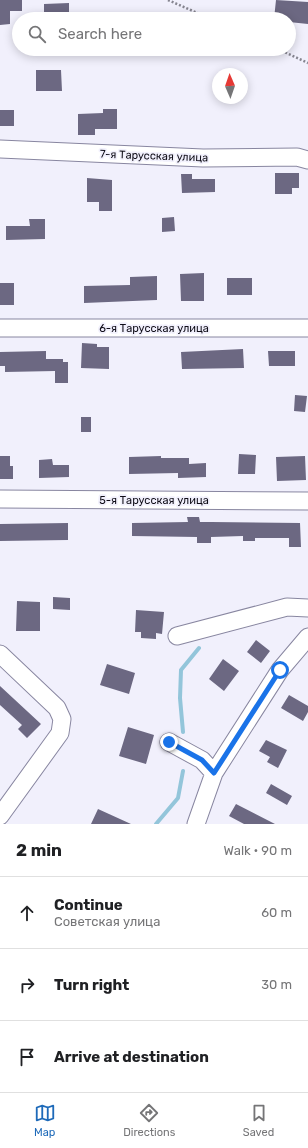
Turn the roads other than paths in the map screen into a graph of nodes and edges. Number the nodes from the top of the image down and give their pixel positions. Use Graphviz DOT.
graph roads {
  1 [pos="0,149"];
  2 [pos="308,160"];
  3 [pos="0,328"];
  4 [pos="308,328"];
  5 [pos="0,499"];
  6 [pos="308,501"];
  7 [pos="308,608"];
  8 [pos="177,636"];
  9 [pos="308,637"];
  10 [pos="0,654"];
  11 [pos="169,742"];
  12 [pos="214,773"];
  13 [pos="0,816"];
  14 [pos="196,824"];
  1 -- 2 [label="street, 7-я Тарусская улица"];
  3 -- 4 [label="street, 6-я Тарусская улица"];
  5 -- 6 [label="street, 5-я Тарусская улица"];
  7 -- 8 [label="street"];
  9 -- 12 [label="street"];
  10 -- 13 [label="street"];
  11 -- 12 [label="street"];
  12 -- 14 [label="street"];
}
